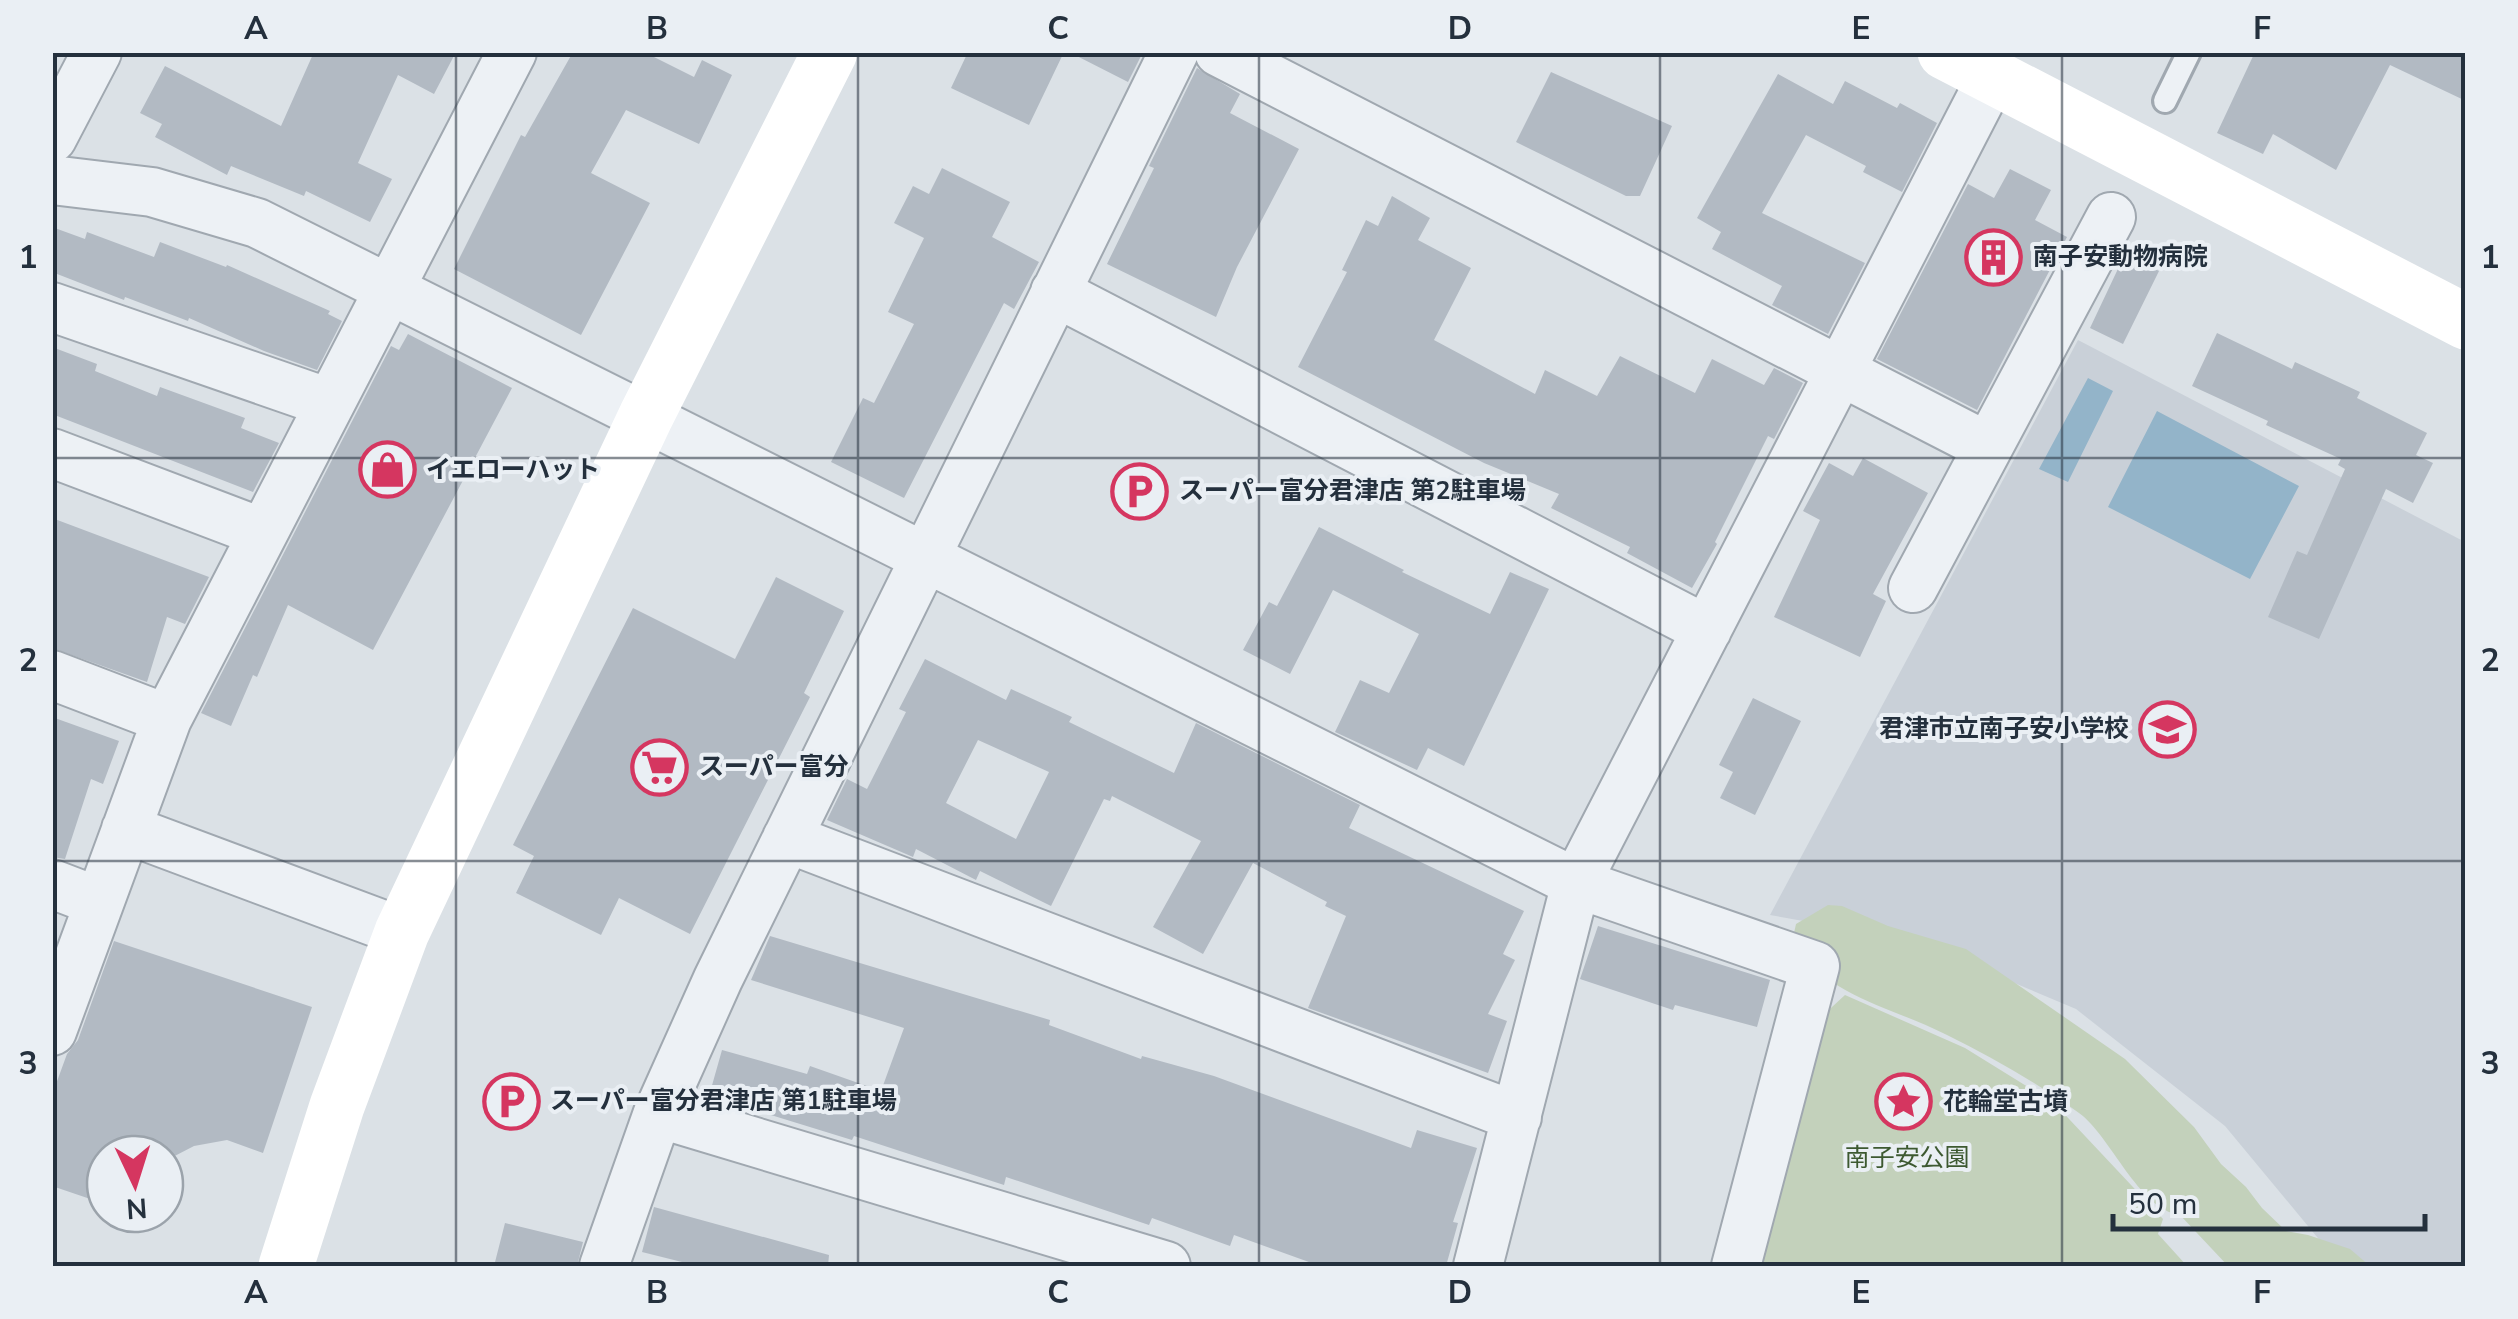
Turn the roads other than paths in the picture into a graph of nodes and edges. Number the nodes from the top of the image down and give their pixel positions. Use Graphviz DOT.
graph roads {
  1 [pos="97,52"];
  2 [pos="512,52"];
  3 [pos="830,52"];
  4 [pos="1174,52"];
  5 [pos="1219,52"];
  6 [pos="2189,52"];
  7 [pos="1968,65"];
  8 [pos="2165,101"];
  9 [pos="52,138"];
  10 [pos="52,180"];
  11 [pos="2111,216"];
  12 [pos="389,289"];
  13 [pos="1055,292"];
  14 [pos="52,307"];
  15 [pos="2466,322"];
  16 [pos="1840,371"];
  17 [pos="329,403"];
  18 [pos="646,416"];
  19 [pos="1988,447"];
  20 [pos="52,453"];
  21 [pos="263,533"];
  22 [pos="925,556"];
  23 [pos="1913,588"];
  24 [pos="1707,630"];
  25 [pos="52,675"];
  26 [pos="167,719"];
  27 [pos="126,828"];
  28 [pos="788,838"];
  29 [pos="1576,883"];
  30 [pos="52,884"];
  31 [pos="100,902"];
  32 [pos="402,932"];
  33 [pos="52,1031"];
  34 [pos="658,1113"];
  35 [pos="1516,1117"];
  36 [pos="286,1266"];
  37 [pos="604,1266"];
  38 [pos="1166,1266"];
  39 [pos="1478,1266"];
  40 [pos="1736,1266"];
  1 -- 9 [label="street"];
  2 -- 12 [label="street"];
  3 -- 18 [label="street"];
  4 -- 13 [label="street"];
  5 -- 16 [label="street"];
  6 -- 8 [label="lane"];
  7 -- 15 [label="street"];
  7 -- 16 [label="street"];
  10 -- 12 [label="street"];
  11 -- 19 [label="street"];
  12 -- 17 [label="street"];
  12 -- 18 [label="street"];
  13 -- 22 [label="street"];
  13 -- 24 [label="street"];
  14 -- 17 [label="street"];
  16 -- 19 [label="street"];
  16 -- 24 [label="street"];
  17 -- 21 [label="street"];
  18 -- 22 [label="street"];
  18 -- 32 [label="street"];
  19 -- 23 [label="street"];
  20 -- 21 [label="street"];
  21 -- 26 [label="street"];
  22 -- 28 [label="street"];
  22 -- 29 [label="street"];
  24 -- 29 [label="street"];
  25 -- 26 [label="street"];
  26 -- 27 [label="street"];
  27 -- 31 [label="street"];
  27 -- 32 [label="street"];
  28 -- 34 [label="street"];
  28 -- 35 [label="street"];
  29 -- 35 [label="street"];
  29 -- 40 [label="street"];
  30 -- 31 [label="street"];
  31 -- 33 [label="street"];
  32 -- 36 [label="street"];
  34 -- 37 [label="street"];
  34 -- 38 [label="street"];
  35 -- 39 [label="street"];
}
